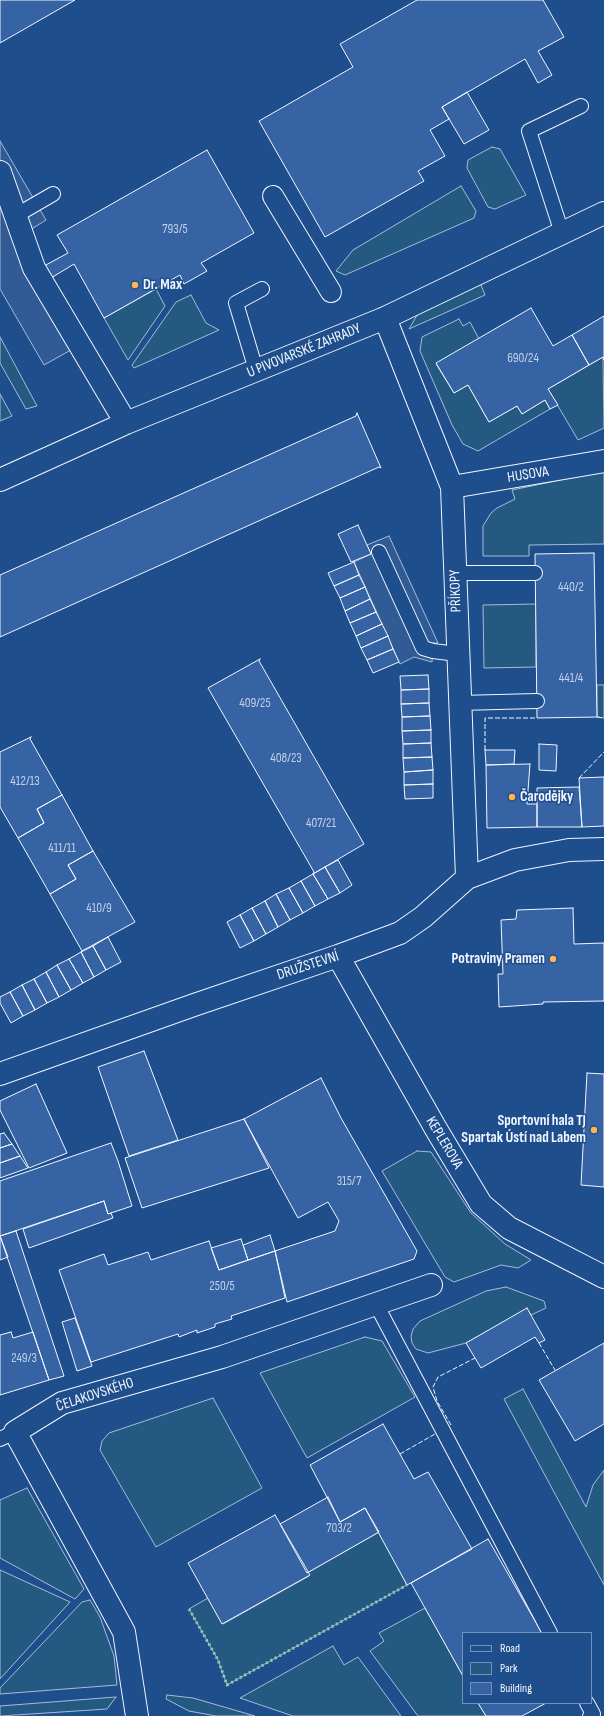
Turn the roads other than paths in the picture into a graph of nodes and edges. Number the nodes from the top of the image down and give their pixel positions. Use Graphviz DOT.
graph roads {
  1 [pos="581,106"];
  2 [pos="0,172"];
  3 [pos="53,194"];
  4 [pos="273,196"];
  5 [pos="604,213"];
  6 [pos="15,216"];
  7 [pos="562,233"];
  8 [pos="262,289"];
  9 [pos="331,292"];
  10 [pos="385,318"];
  11 [pos="256,370"];
  12 [pos="126,423"];
  13 [pos="604,461"];
  14 [pos="0,480"];
  15 [pos="452,487"];
  16 [pos="379,552"];
  17 [pos="455,573"];
  18 [pos="535,574"];
  19 [pos="458,654"];
  20 [pos="537,702"];
  21 [pos="459,703"];
  22 [pos="604,849"];
  23 [pos="467,878"];
  24 [pos="338,956"];
  25 [pos="0,1074"];
  26 [pos="604,1277"];
  27 [pos="431,1285"];
  28 [pos="376,1304"];
  29 [pos="7,1435"];
  30 [pos="549,1632"];
  31 [pos="588,1704"];
  32 [pos="137,1716"];
  33 [pos="590,1716"];
  1 -- 7 [label="lane"];
  2 -- 6 [label="street"];
  3 -- 6 [label="lane"];
  4 -- 9 [label="street"];
  5 -- 7 [label="street, U PIVOVARSKÉ ZAHRADY"];
  6 -- 12 [label="street"];
  7 -- 10 [label="street, U PIVOVARSKÉ ZAHRADY"];
  8 -- 11 [label="lane"];
  10 -- 11 [label="street, U PIVOVARSKÉ ZAHRADY"];
  10 -- 15 [label="street, PŘÍKOPY"];
  11 -- 12 [label="street, U PIVOVARSKÉ ZAHRADY"];
  12 -- 14 [label="street, U PIVOVARSKÉ ZAHRADY"];
  13 -- 15 [label="street, HUSOVA"];
  15 -- 17 [label="street, PŘÍKOPY"];
  16 -- 19 [label="lane"];
  17 -- 18 [label="lane"];
  17 -- 19 [label="street, PŘÍKOPY"];
  19 -- 21 [label="street, PŘÍKOPY"];
  20 -- 21 [label="lane"];
  21 -- 23 [label="street, PŘÍKOPY"];
  22 -- 23 [label="street, DRUŽSTEVNÍ"];
  23 -- 24 [label="street, DRUŽSTEVNÍ"];
  24 -- 25 [label="street, DRUŽSTEVNÍ"];
  24 -- 26 [label="street, KEPLEROVA"];
  27 -- 28 [label="street, ČELAKOVSKÉHO"];
  28 -- 29 [label="street, ČELAKOVSKÉHO"];
  28 -- 30 [label="lane"];
  29 -- 32 [label="street, ČELAKOVSKÉHO"];
  31 -- 33 [label="lane"];
}
